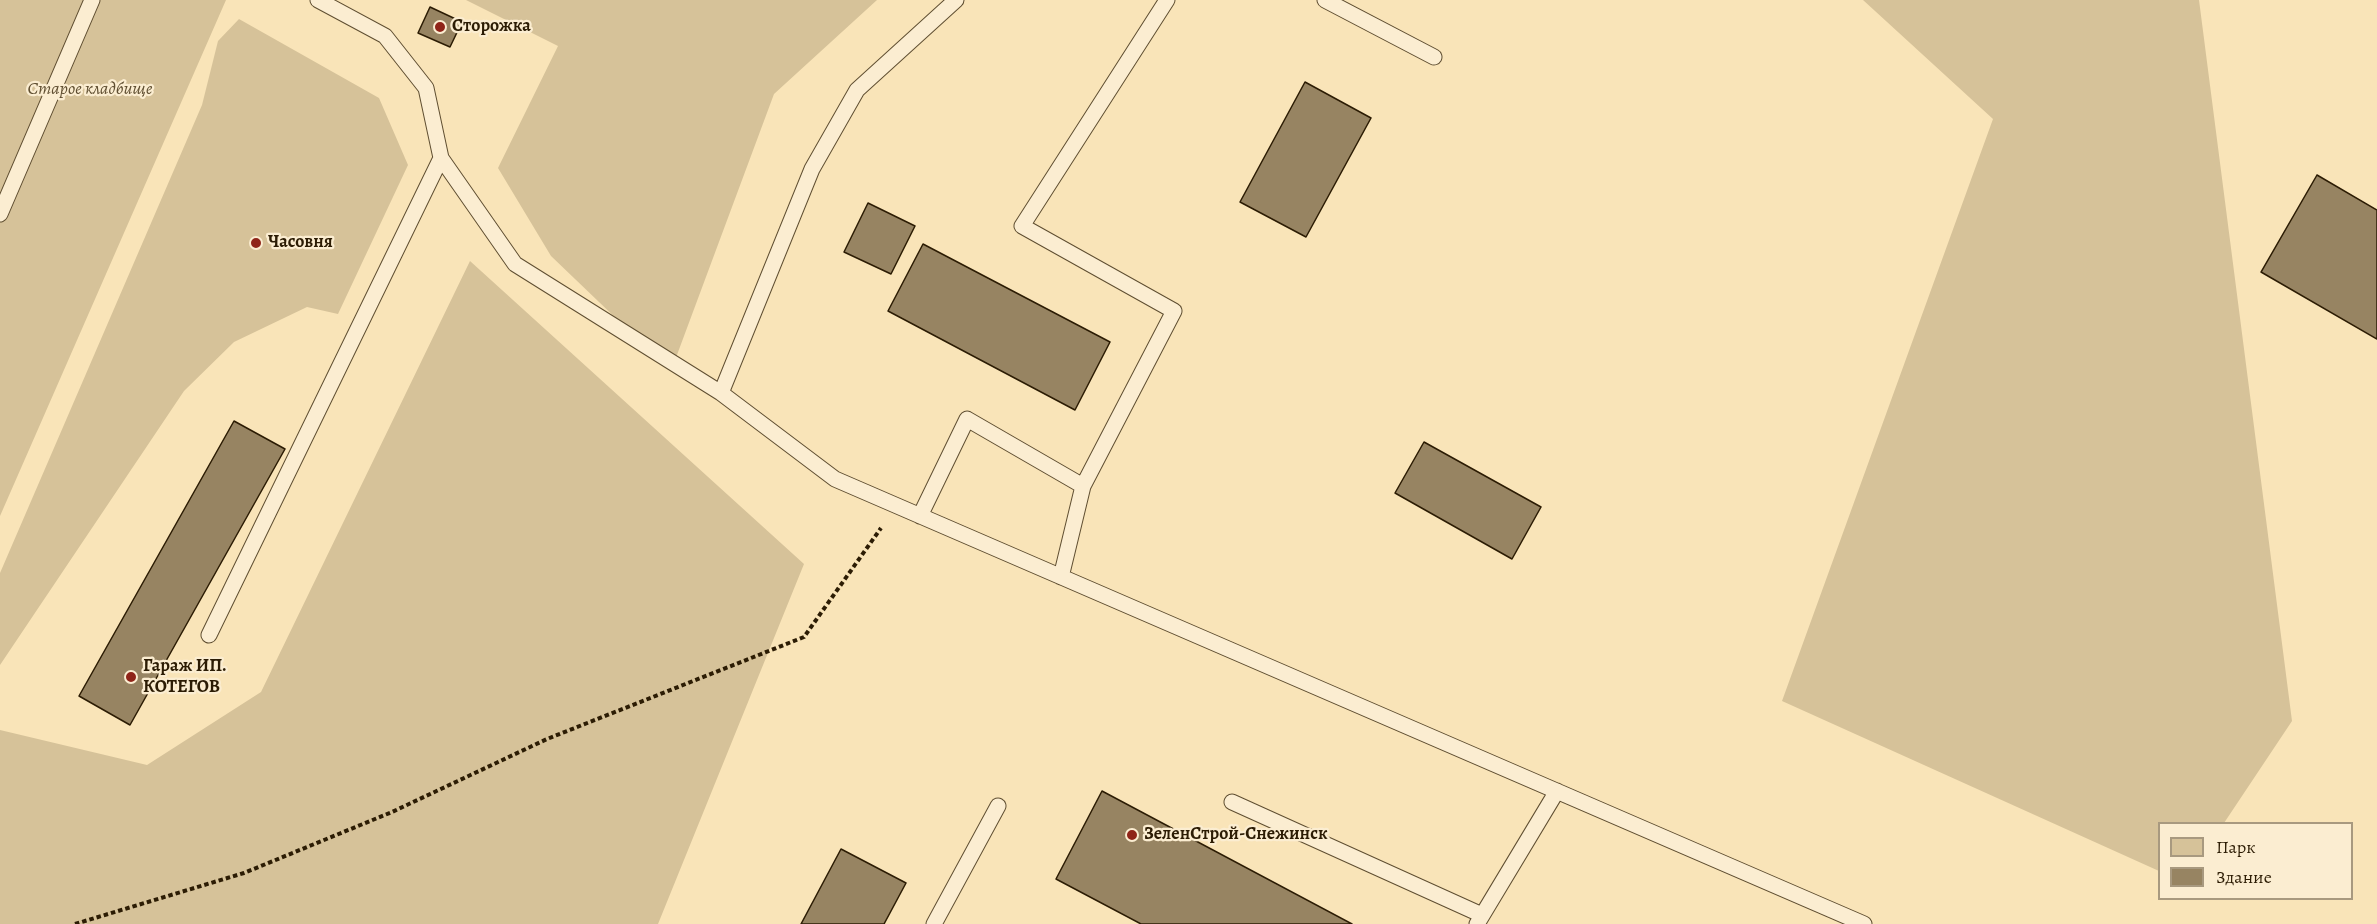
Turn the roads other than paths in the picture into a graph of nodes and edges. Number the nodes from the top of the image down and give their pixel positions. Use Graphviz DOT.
graph roads {
  1 [pos="92,0"];
  2 [pos="318,0"];
  3 [pos="956,0"];
  4 [pos="1167,0"];
  5 [pos="1325,0"];
  6 [pos="1434,57"];
  7 [pos="441,158"];
  8 [pos="0,214"];
  9 [pos="721,393"];
  10 [pos="1083,486"];
  11 [pos="920,516"];
  12 [pos="1061,577"];
  13 [pos="209,635"];
  14 [pos="1557,791"];
  15 [pos="1232,802"];
  16 [pos="998,806"];
  17 [pos="1480,919"];
  18 [pos="934,924"];
  19 [pos="1864,924"];
  1 -- 8 [label="lane"];
  2 -- 7 [label="lane"];
  3 -- 9 [label="lane"];
  4 -- 10 [label="lane"];
  5 -- 6 [label="lane"];
  7 -- 9 [label="lane"];
  7 -- 13 [label="lane"];
  9 -- 11 [label="lane"];
  10 -- 11 [label="lane"];
  10 -- 12 [label="lane"];
  11 -- 12 [label="lane"];
  12 -- 14 [label="lane"];
  14 -- 17 [label="lane"];
  14 -- 19 [label="lane"];
  15 -- 17 [label="lane"];
  16 -- 18 [label="lane"];
}
